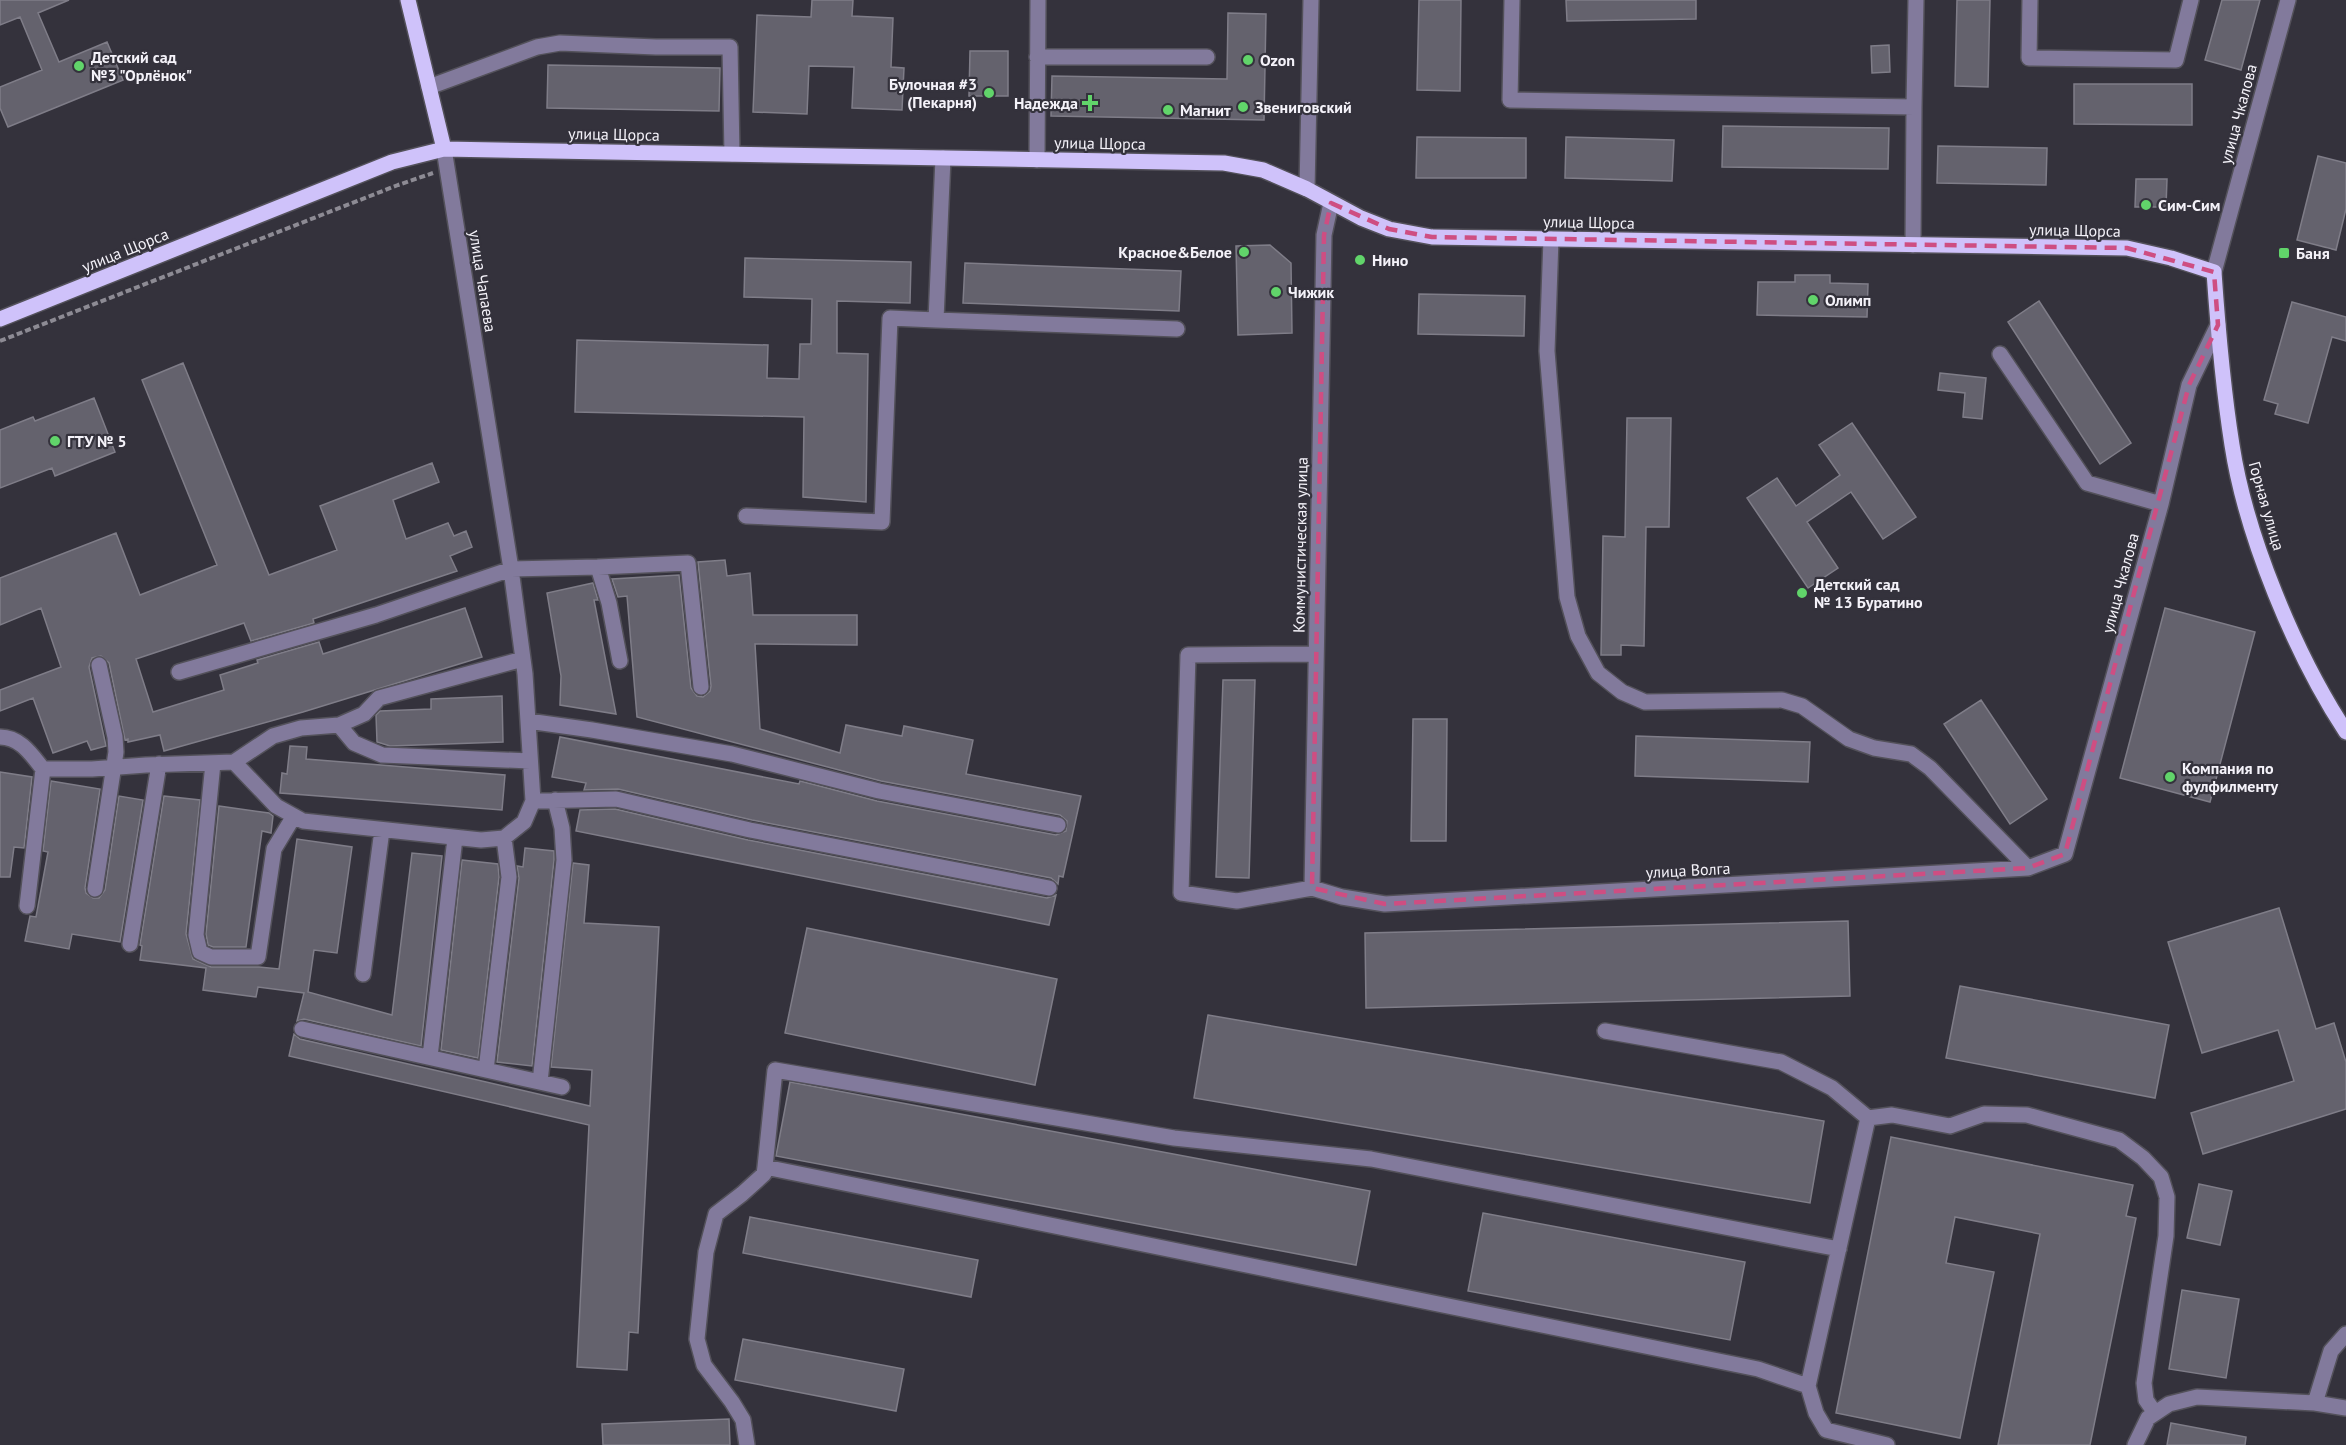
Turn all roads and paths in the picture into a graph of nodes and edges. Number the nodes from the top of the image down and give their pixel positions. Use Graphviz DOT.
graph roads {
  1 [pos="408,0"];
  2 [pos="1038,0"];
  3 [pos="1311,0"];
  4 [pos="1512,0"];
  5 [pos="1916,0"];
  6 [pos="2030,0"];
  7 [pos="2192,0"];
  8 [pos="2288,0"];
  9 [pos="1037,57"];
  10 [pos="1207,57"];
  11 [pos="429,87"];
  12 [pos="1914,107"];
  13 [pos="444,149"];
  14 [pos="732,154"];
  15 [pos="943,158"];
  16 [pos="1037,160"];
  17 [pos="447,169"];
  18 [pos="1307,189"];
  19 [pos="1331,203"];
  20 [pos="1551,239"];
  21 [pos="1913,245"];
  22 [pos="2214,272"];
  23 [pos="0,319"];
  24 [pos="936,320"];
  25 [pos="2217,325"];
  26 [pos="1178,329"];
  27 [pos="0,341"];
  28 [pos="2000,354"];
  29 [pos="2160,504"];
  30 [pos="746,516"];
  31 [pos="598,567"];
  32 [pos="512,569"];
  33 [pos="1316,654"];
  34 [pos="523,659"];
  35 [pos="620,661"];
  36 [pos="99,665"];
  37 [pos="179,672"];
  38 [pos="701,687"];
  39 [pos="528,721"];
  40 [pos="339,725"];
  41 [pos="2346,732"];
  42 [pos="0,737"];
  43 [pos="530,761"];
  44 [pos="234,762"];
  45 [pos="213,763"];
  46 [pos="159,764"];
  47 [pos="114,768"];
  48 [pos="43,769"];
  49 [pos="555,800"];
  50 [pos="533,801"];
  51 [pos="294,816"];
  52 [pos="1058,825"];
  53 [pos="382,830"];
  54 [pos="455,838"];
  55 [pos="504,838"];
  56 [pos="2065,854"];
  57 [pos="2028,868"];
  58 [pos="1049,888"];
  59 [pos="1312,888"];
  60 [pos="95,889"];
  61 [pos="27,906"];
  62 [pos="130,944"];
  63 [pos="363,974"];
  64 [pos="302,1029"];
  65 [pos="1605,1031"];
  66 [pos="430,1057"];
  67 [pos="486,1070"];
  68 [pos="540,1082"];
  69 [pos="562,1087"];
  70 [pos="1868,1118"];
  71 [pos="765,1167"];
  72 [pos="1839,1250"];
  73 [pos="2346,1334"];
  74 [pos="1808,1386"];
  75 [pos="2315,1403"];
  76 [pos="2346,1408"];
  77 [pos="2156,1413"];
  78 [pos="747,1445"];
  79 [pos="1887,1445"];
  80 [pos="2134,1445"];
  1 -- 11 [label="main road, улица Чапаева"];
  2 -- 9 [label="street"];
  3 -- 18 [label="street"];
  4 -- 12 [label="street"];
  5 -- 12 [label="street"];
  6 -- 7 [label="street"];
  8 -- 22 [label="street, улица Чкалова"];
  9 -- 10 [label="street"];
  9 -- 16 [label="street"];
  11 -- 13 [label="main road, улица Чапаева"];
  11 -- 14 [label="street"];
  12 -- 21 [label="street"];
  13 -- 14 [label="main road, улица Щорса"];
  13 -- 17 [label="street, улица Чапаева"];
  13 -- 23 [label="main road, улица Щорса"];
  14 -- 15 [label="main road, улица Щорса"];
  15 -- 16 [label="main road, улица Щорса"];
  15 -- 24 [label="street"];
  16 -- 18 [label="main road, улица Щорса"];
  17 -- 27 [label="path"];
  17 -- 32 [label="street, улица Чапаева"];
  18 -- 19 [label="main road, улица Щорса"];
  19 -- 20 [label="main road, улица Щорса"];
  19 -- 33 [label="street, Коммунистическая улица"];
  20 -- 21 [label="main road, улица Щорса"];
  20 -- 57 [label="street"];
  21 -- 22 [label="main road, улица Щорса"];
  22 -- 25 [label="main road, Горная улица"];
  24 -- 26 [label="street"];
  24 -- 30 [label="street"];
  25 -- 29 [label="street, улица Чкалова"];
  25 -- 41 [label="main road, Горная улица"];
  28 -- 29 [label="street"];
  29 -- 56 [label="street, улица Чкалова"];
  31 -- 32 [label="street"];
  31 -- 35 [label="street"];
  31 -- 38 [label="street"];
  32 -- 34 [label="street, улица Чапаева"];
  32 -- 37 [label="street"];
  33 -- 59 [label="street, Коммунистическая улица"];
  33 -- 59 [label="street"];
  34 -- 39 [label="street, улица Чапаева"];
  34 -- 40 [label="street"];
  36 -- 47 [label="street"];
  39 -- 43 [label="street, улица Чапаева"];
  39 -- 52 [label="street"];
  40 -- 43 [label="street"];
  40 -- 44 [label="street"];
  42 -- 48 [label="street"];
  43 -- 50 [label="street, улица Чапаева"];
  44 -- 45 [label="street"];
  44 -- 51 [label="street"];
  45 -- 46 [label="street"];
  45 -- 51 [label="street"];
  46 -- 47 [label="street"];
  46 -- 62 [label="street"];
  47 -- 48 [label="street"];
  47 -- 60 [label="street"];
  48 -- 61 [label="street"];
  49 -- 50 [label="street"];
  49 -- 58 [label="street"];
  49 -- 68 [label="street"];
  50 -- 55 [label="street"];
  51 -- 53 [label="street"];
  53 -- 54 [label="street"];
  53 -- 63 [label="street"];
  54 -- 55 [label="street"];
  54 -- 66 [label="street"];
  55 -- 67 [label="street"];
  56 -- 57 [label="street, улица Волга"];
  57 -- 59 [label="street, улица Волга"];
  64 -- 66 [label="street"];
  65 -- 70 [label="street"];
  66 -- 67 [label="street"];
  67 -- 68 [label="street"];
  68 -- 69 [label="street"];
  70 -- 72 [label="street"];
  70 -- 77 [label="street"];
  71 -- 72 [label="street"];
  71 -- 74 [label="street"];
  71 -- 78 [label="street"];
  72 -- 74 [label="street"];
  73 -- 75 [label="street"];
  74 -- 79 [label="street"];
  75 -- 76 [label="street"];
  75 -- 77 [label="street"];
  77 -- 80 [label="street"];
}
